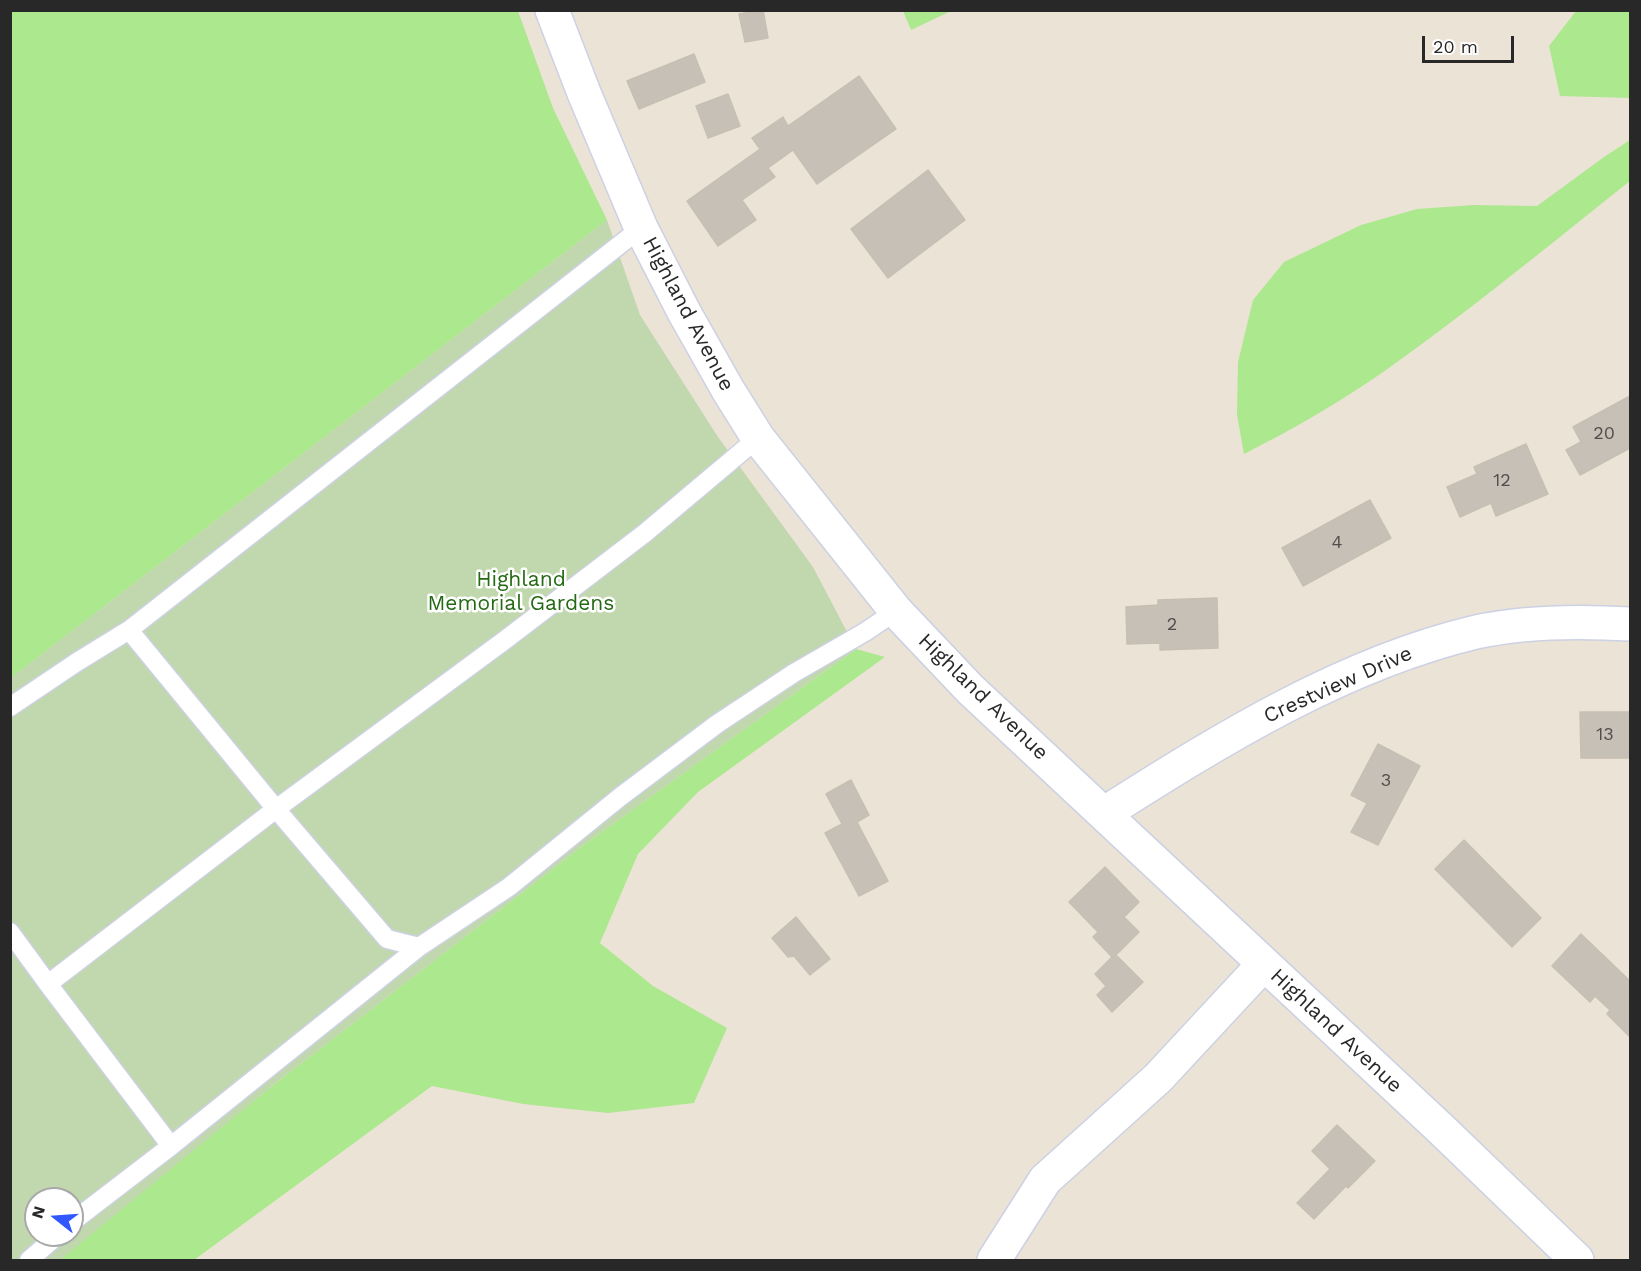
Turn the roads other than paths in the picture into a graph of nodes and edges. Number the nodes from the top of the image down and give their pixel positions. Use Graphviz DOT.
graph roads {
  1 [pos="552,10"];
  2 [pos="641,228"];
  3 [pos="758,438"];
  4 [pos="896,611"];
  5 [pos="1630,624"];
  6 [pos="129,630"];
  7 [pos="10,707"];
  8 [pos="276,809"];
  9 [pos="1105,813"];
  10 [pos="10,932"];
  11 [pos="419,947"];
  12 [pos="1263,964"];
  13 [pos="48,984"];
  14 [pos="171,1146"];
  15 [pos="84,1213"];
  16 [pos="44,1247"];
  17 [pos="29,1260"];
  18 [pos="994,1260"];
  19 [pos="1578,1260"];
  1 -- 2 [label="street, Highland Avenue"];
  2 -- 3 [label="street, Highland Avenue"];
  2 -- 6 [label="lane"];
  3 -- 4 [label="street, Highland Avenue"];
  3 -- 8 [label="lane"];
  4 -- 9 [label="street, Highland Avenue"];
  4 -- 11 [label="lane"];
  5 -- 9 [label="street, Crestview Drive"];
  6 -- 7 [label="lane"];
  6 -- 8 [label="lane"];
  8 -- 11 [label="lane"];
  8 -- 13 [label="lane"];
  9 -- 12 [label="street, Highland Avenue"];
  10 -- 13 [label="lane"];
  11 -- 14 [label="lane"];
  12 -- 18 [label="street"];
  12 -- 19 [label="street, Highland Avenue"];
  13 -- 14 [label="lane"];
  14 -- 15 [label="lane"];
  16 -- 17 [label="lane"];
}
